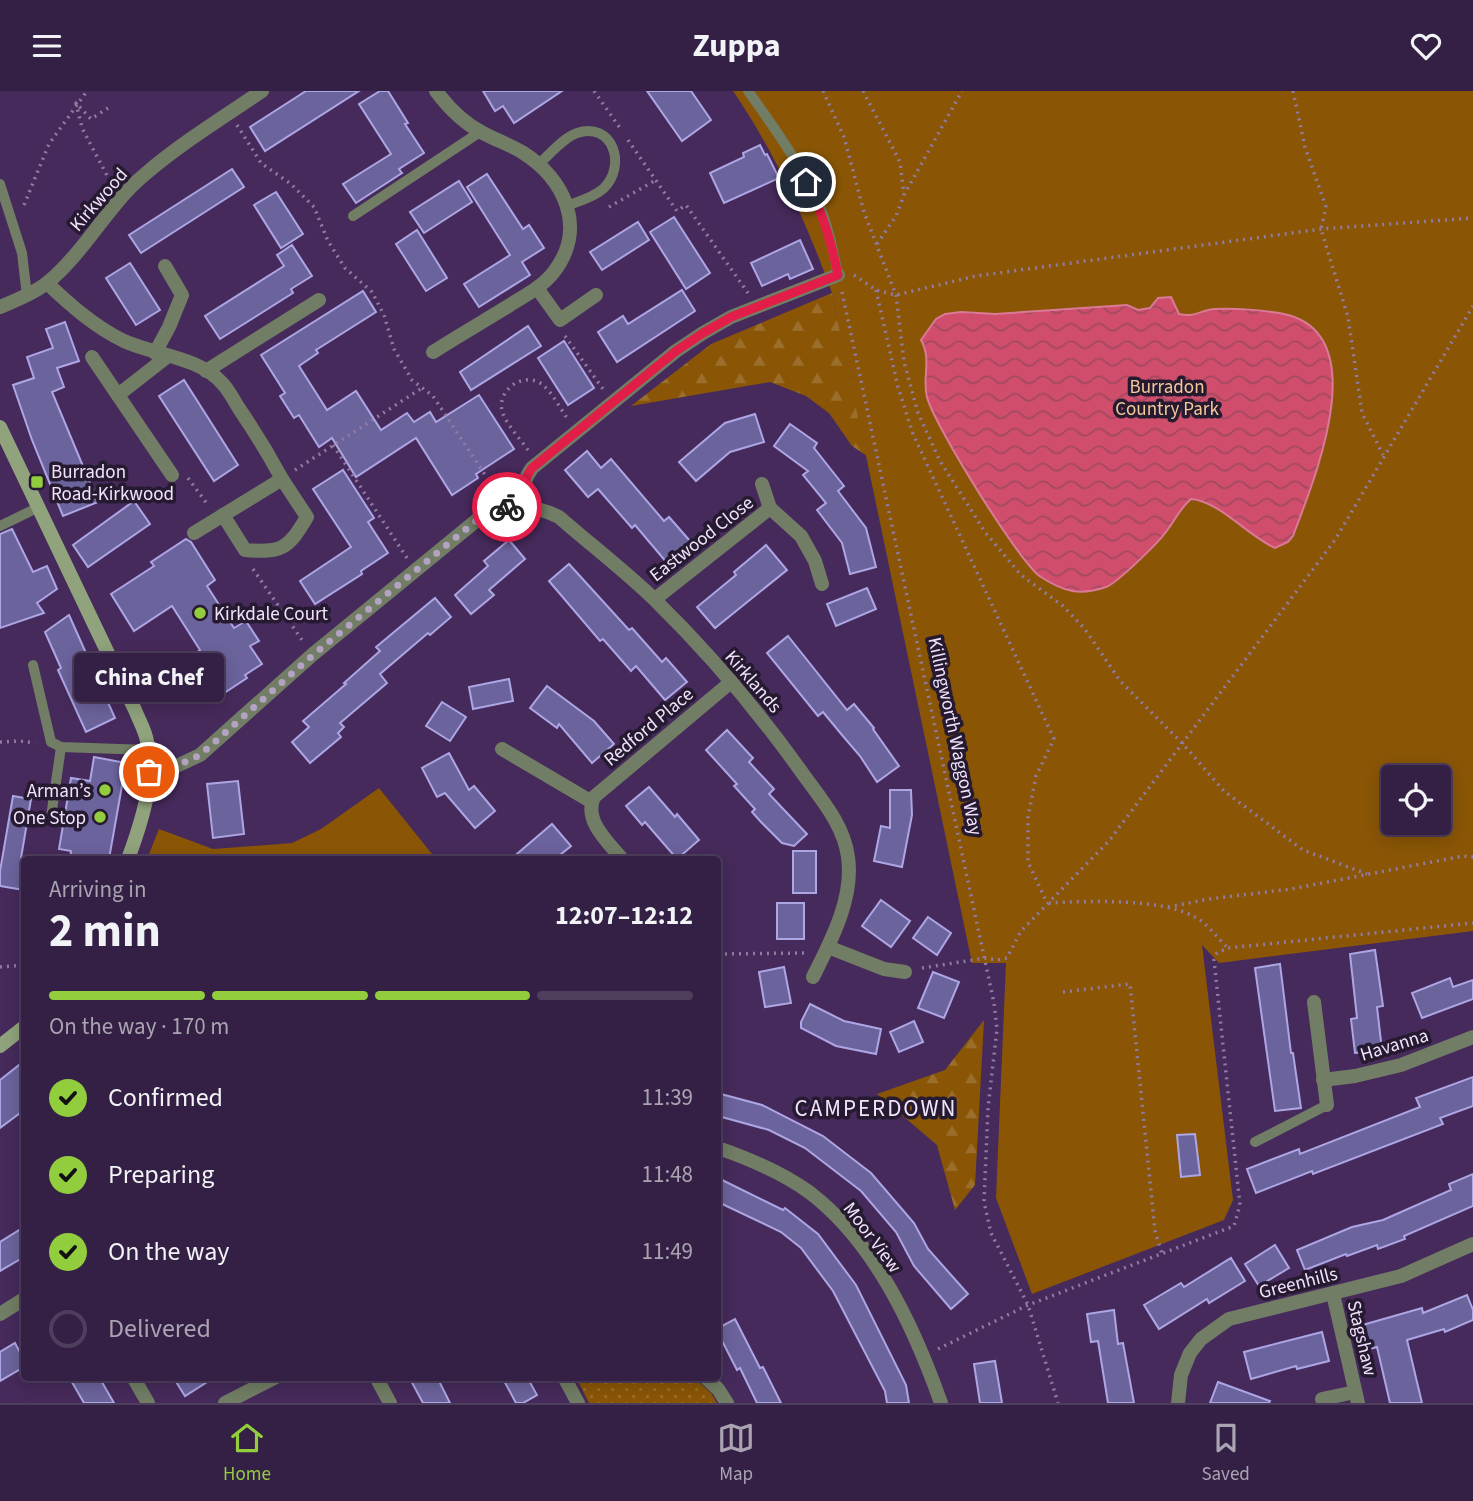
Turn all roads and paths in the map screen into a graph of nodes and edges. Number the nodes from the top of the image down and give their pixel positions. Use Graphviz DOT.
graph roads {
  1 [pos="87,91"];
  2 [pos="262,91"];
  3 [pos="436,91"];
  4 [pos="594,91"];
  5 [pos="748,91"];
  6 [pos="823,91"];
  7 [pos="863,91"];
  8 [pos="962,91"];
  9 [pos="1293,91"];
  10 [pos="76,103"];
  11 [pos="108,108"];
  12 [pos="229,113"];
  13 [pos="480,132"];
  14 [pos="539,164"];
  15 [pos="656,180"];
  16 [pos="0,184"];
  17 [pos="904,195"];
  18 [pos="119,199"];
  19 [pos="569,205"];
  20 [pos="602,210"];
  21 [pos="352,216"];
  22 [pos="1473,218"];
  23 [pos="1321,229"];
  24 [pos="16,234"];
  25 [pos="877,244"];
  26 [pos="165,266"];
  27 [pos="838,275"];
  28 [pos="47,283"];
  29 [pos="537,288"];
  30 [pos="876,290"];
  31 [pos="596,295"];
  32 [pos="896,295"];
  33 [pos="27,296"];
  34 [pos="318,300"];
  35 [pos="1473,306"];
  36 [pos="0,307"];
  37 [pos="757,307"];
  38 [pos="562,331"];
  39 [pos="433,352"];
  40 [pos="161,354"];
  41 [pos="92,357"];
  42 [pos="206,371"];
  43 [pos="422,388"];
  44 [pos="118,395"];
  45 [pos="613,403"];
  46 [pos="0,427"];
  47 [pos="577,432"];
  48 [pos="333,445"];
  49 [pos="1384,456"];
  50 [pos="538,463"];
  51 [pos="172,475"];
  52 [pos="282,479"];
  53 [pos="762,484"];
  54 [pos="522,506"];
  55 [pos="505,507"];
  56 [pos="37,508"];
  57 [pos="770,508"];
  58 [pos="223,515"];
  59 [pos="0,526"];
  60 [pos="194,533"];
  61 [pos="415,571"];
  62 [pos="822,584"];
  63 [pos="655,599"];
  64 [pos="33,665"];
  65 [pos="731,682"];
  66 [pos="0,742"];
  67 [pos="1182,743"];
  68 [pos="61,747"];
  69 [pos="149,750"];
  70 [pos="502,750"];
  71 [pos="149,772"];
  72 [pos="592,802"];
  73 [pos="51,817"];
  74 [pos="129,856"];
  75 [pos="620,856"];
  76 [pos="1473,857"];
  77 [pos="1367,874"];
  78 [pos="1047,903"];
  79 [pos="1168,907"];
  80 [pos="1473,923"];
  81 [pos="828,947"];
  82 [pos="1228,948"];
  83 [pos="721,954"];
  84 [pos="986,958"];
  85 [pos="21,965"];
  86 [pos="0,967"];
  87 [pos="905,972"];
  88 [pos="813,977"];
  89 [pos="1063,992"];
  90 [pos="1314,1002"];
  91 [pos="21,1029"];
  92 [pos="1473,1037"];
  93 [pos="0,1046"];
  94 [pos="1323,1080"];
  95 [pos="1327,1105"];
  96 [pos="1255,1142"];
  97 [pos="721,1149"];
  98 [pos="1473,1244"];
  99 [pos="1162,1254"];
  100 [pos="1333,1294"];
  101 [pos="21,1301"];
  102 [pos="1028,1305"];
  103 [pos="0,1314"];
  104 [pos="924,1356"];
  105 [pos="135,1381"];
  106 [pos="268,1381"];
  107 [pos="378,1381"];
  108 [pos="566,1381"];
  109 [pos="709,1381"];
  110 [pos="1356,1397"];
  111 [pos="1322,1399"];
  112 [pos="148,1403"];
  113 [pos="225,1403"];
  114 [pos="390,1403"];
  115 [pos="578,1403"];
  116 [pos="727,1403"];
  117 [pos="941,1403"];
  118 [pos="1058,1403"];
  119 [pos="1178,1403"];
  1 -- 10 [label="path"];
  2 -- 12 [label="street, Kirkwood"];
  3 -- 13 [label="street"];
  4 -- 15 [label="path"];
  5 -- 27 [label="lane"];
  6 -- 25 [label="path"];
  7 -- 17 [label="path"];
  8 -- 17 [label="path"];
  9 -- 23 [label="path"];
  10 -- 11 [label="path"];
  10 -- 18 [label="path"];
  10 -- 24 [label="path"];
  12 -- 18 [label="street, Kirkwood"];
  12 -- 43 [label="path"];
  13 -- 14 [label="street"];
  13 -- 21 [label="lane"];
  14 -- 19 [label="street"];
  14 -- 19 [label="lane"];
  15 -- 20 [label="path"];
  15 -- 37 [label="path"];
  16 -- 24 [label="lane"];
  17 -- 25 [label="path"];
  18 -- 28 [label="street, Kirkwood"];
  19 -- 29 [label="street"];
  22 -- 23 [label="path"];
  23 -- 32 [label="path"];
  23 -- 49 [label="path"];
  24 -- 33 [label="lane"];
  25 -- 32 [label="path"];
  26 -- 40 [label="street"];
  27 -- 30 [label="path"];
  27 -- 37 [label="street"];
  27 -- 84 [label="path, Killingworth Waggon Way"];
  28 -- 33 [label="street, Kirkwood"];
  28 -- 40 [label="street"];
  29 -- 31 [label="street"];
  29 -- 39 [label="street"];
  30 -- 32 [label="path"];
  30 -- 78 [label="path"];
  32 -- 67 [label="path"];
  33 -- 36 [label="street, Kirkwood"];
  34 -- 42 [label="street"];
  35 -- 49 [label="path"];
  37 -- 45 [label="street"];
  38 -- 45 [label="path"];
  40 -- 42 [label="street"];
  40 -- 44 [label="street"];
  41 -- 44 [label="street"];
  42 -- 52 [label="street"];
  43 -- 48 [label="path"];
  43 -- 55 [label="path"];
  44 -- 51 [label="street"];
  45 -- 47 [label="street"];
  46 -- 56 [label="main road"];
  47 -- 50 [label="street"];
  47 -- 50 [label="path"];
  48 -- 52 [label="path"];
  48 -- 61 [label="path"];
  49 -- 67 [label="path"];
  50 -- 54 [label="street"];
  52 -- 58 [label="street"];
  52 -- 58 [label="street"];
  53 -- 57 [label="street, Eastwood Close"];
  54 -- 55 [label="street, Kirklands"];
  54 -- 63 [label="street, Kirklands"];
  55 -- 61 [label="street, Kirklands"];
  56 -- 59 [label="lane"];
  56 -- 69 [label="main road"];
  57 -- 62 [label="street, Eastwood Close"];
  57 -- 63 [label="street, Eastwood Close"];
  58 -- 60 [label="street"];
  61 -- 71 [label="street, Kirklands"];
  63 -- 65 [label="street, Kirklands"];
  64 -- 68 [label="lane"];
  65 -- 72 [label="street, Redford Place"];
  65 -- 81 [label="street, Kirklands"];
  66 -- 68 [label="path"];
  67 -- 77 [label="path"];
  67 -- 78 [label="path"];
  68 -- 69 [label="lane"];
  68 -- 73 [label="lane"];
  69 -- 71 [label="main road"];
  70 -- 72 [label="street"];
  71 -- 74 [label="main road"];
  72 -- 75 [label="street"];
  76 -- 77 [label="path"];
  77 -- 79 [label="path"];
  78 -- 79 [label="path"];
  78 -- 84 [label="path"];
  79 -- 82 [label="path"];
  80 -- 82 [label="path"];
  81 -- 83 [label="path"];
  81 -- 87 [label="street"];
  81 -- 88 [label="street, Kirklands"];
  82 -- 99 [label="path"];
  84 -- 87 [label="path"];
  84 -- 102 [label="path, Killingworth Waggon Way"];
  85 -- 86 [label="path"];
  89 -- 99 [label="path"];
  90 -- 94 [label="street"];
  91 -- 93 [label="main road"];
  92 -- 94 [label="street, Havanna"];
  94 -- 95 [label="street"];
  95 -- 96 [label="lane"];
  97 -- 104 [label="street, Moor View"];
  98 -- 100 [label="street, Greenhills"];
  99 -- 102 [label="path"];
  100 -- 110 [label="street, Stagshaw"];
  100 -- 119 [label="street, Greenhills"];
  101 -- 103 [label="street"];
  102 -- 104 [label="path"];
  102 -- 118 [label="path, Killingworth Waggon Way"];
  104 -- 117 [label="street, Moor View"];
  105 -- 112 [label="street"];
  106 -- 113 [label="street"];
  107 -- 114 [label="street"];
  108 -- 115 [label="street"];
  109 -- 116 [label="street"];
  110 -- 111 [label="street, Stagshaw"];
}
